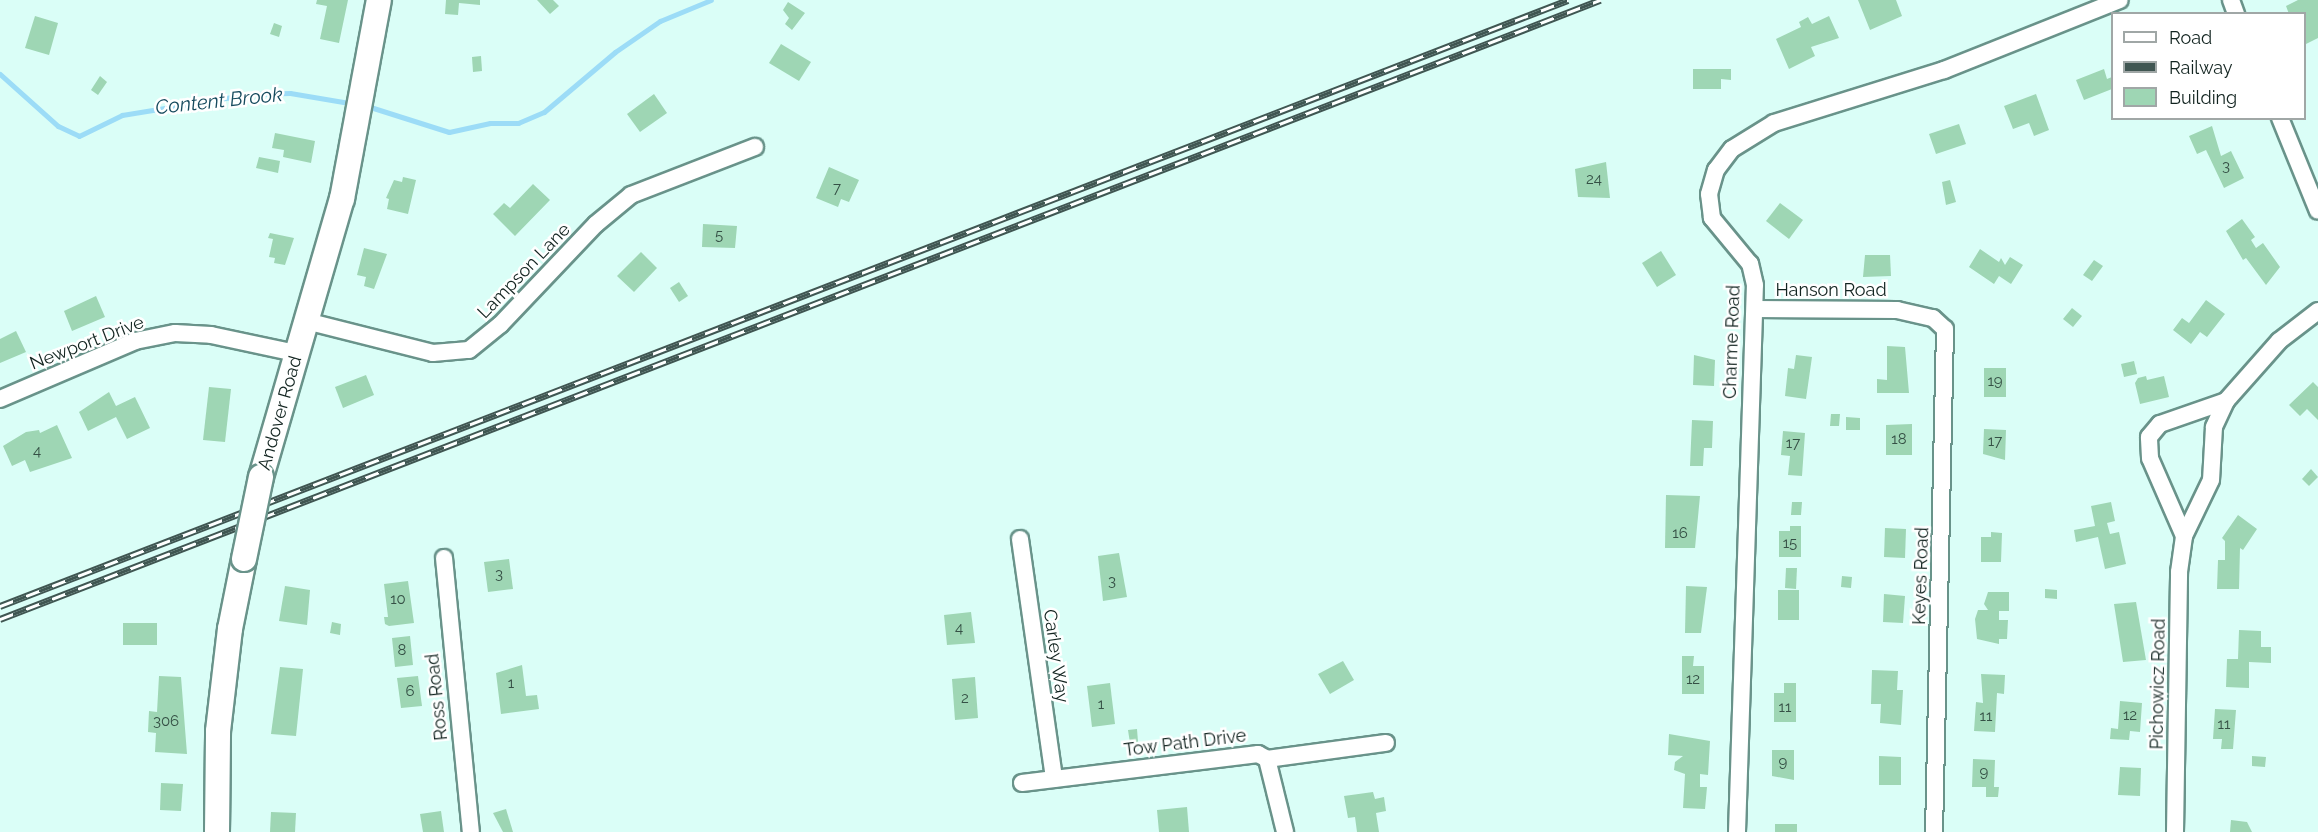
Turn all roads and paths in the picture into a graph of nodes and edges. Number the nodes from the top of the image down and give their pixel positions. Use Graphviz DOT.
graph roads {
  1 [pos="379,0"];
  2 [pos="2120,0"];
  3 [pos="2281,120"];
  4 [pos="755,147"];
  5 [pos="2318,211"];
  6 [pos="1755,309"];
  7 [pos="2318,311"];
  8 [pos="306,321"];
  9 [pos="1941,322"];
  10 [pos="296,353"];
  11 [pos="0,399"];
  12 [pos="2226,400"];
  13 [pos="2184,536"];
  14 [pos="1020,539"];
  15 [pos="444,558"];
  16 [pos="1386,743"];
  17 [pos="1267,759"];
  18 [pos="1054,779"];
  19 [pos="1022,783"];
  20 [pos="217,832"];
  21 [pos="471,832"];
  22 [pos="1285,832"];
  23 [pos="1737,832"];
  24 [pos="1934,832"];
  25 [pos="2175,832"];
  1 -- 8 [label="main road, Andover Road"];
  2 -- 6 [label="street, Charme Road"];
  3 -- 5 [label="street"];
  4 -- 8 [label="street, Lampson Lane"];
  6 -- 9 [label="street, Hanson Road"];
  6 -- 23 [label="street, Charme Road"];
  7 -- 12 [label="street, Pichowicz Road"];
  8 -- 10 [label="main road, Andover Road"];
  9 -- 24 [label="street, Keyes Road"];
  10 -- 11 [label="street, Newport Drive"];
  10 -- 20 [label="main road, Andover Road, bridge"];
  12 -- 13 [label="street, Pichowicz Road"];
  12 -- 13 [label="street, Pichowicz Road"];
  13 -- 25 [label="street, Pichowicz Road"];
  14 -- 18 [label="street, Carley Way"];
  15 -- 21 [label="street, Ross Road"];
  16 -- 17 [label="street, Tow Path Drive"];
  17 -- 18 [label="street, Tow Path Drive"];
  17 -- 22 [label="street"];
  18 -- 19 [label="street, Tow Path Drive"];
}
